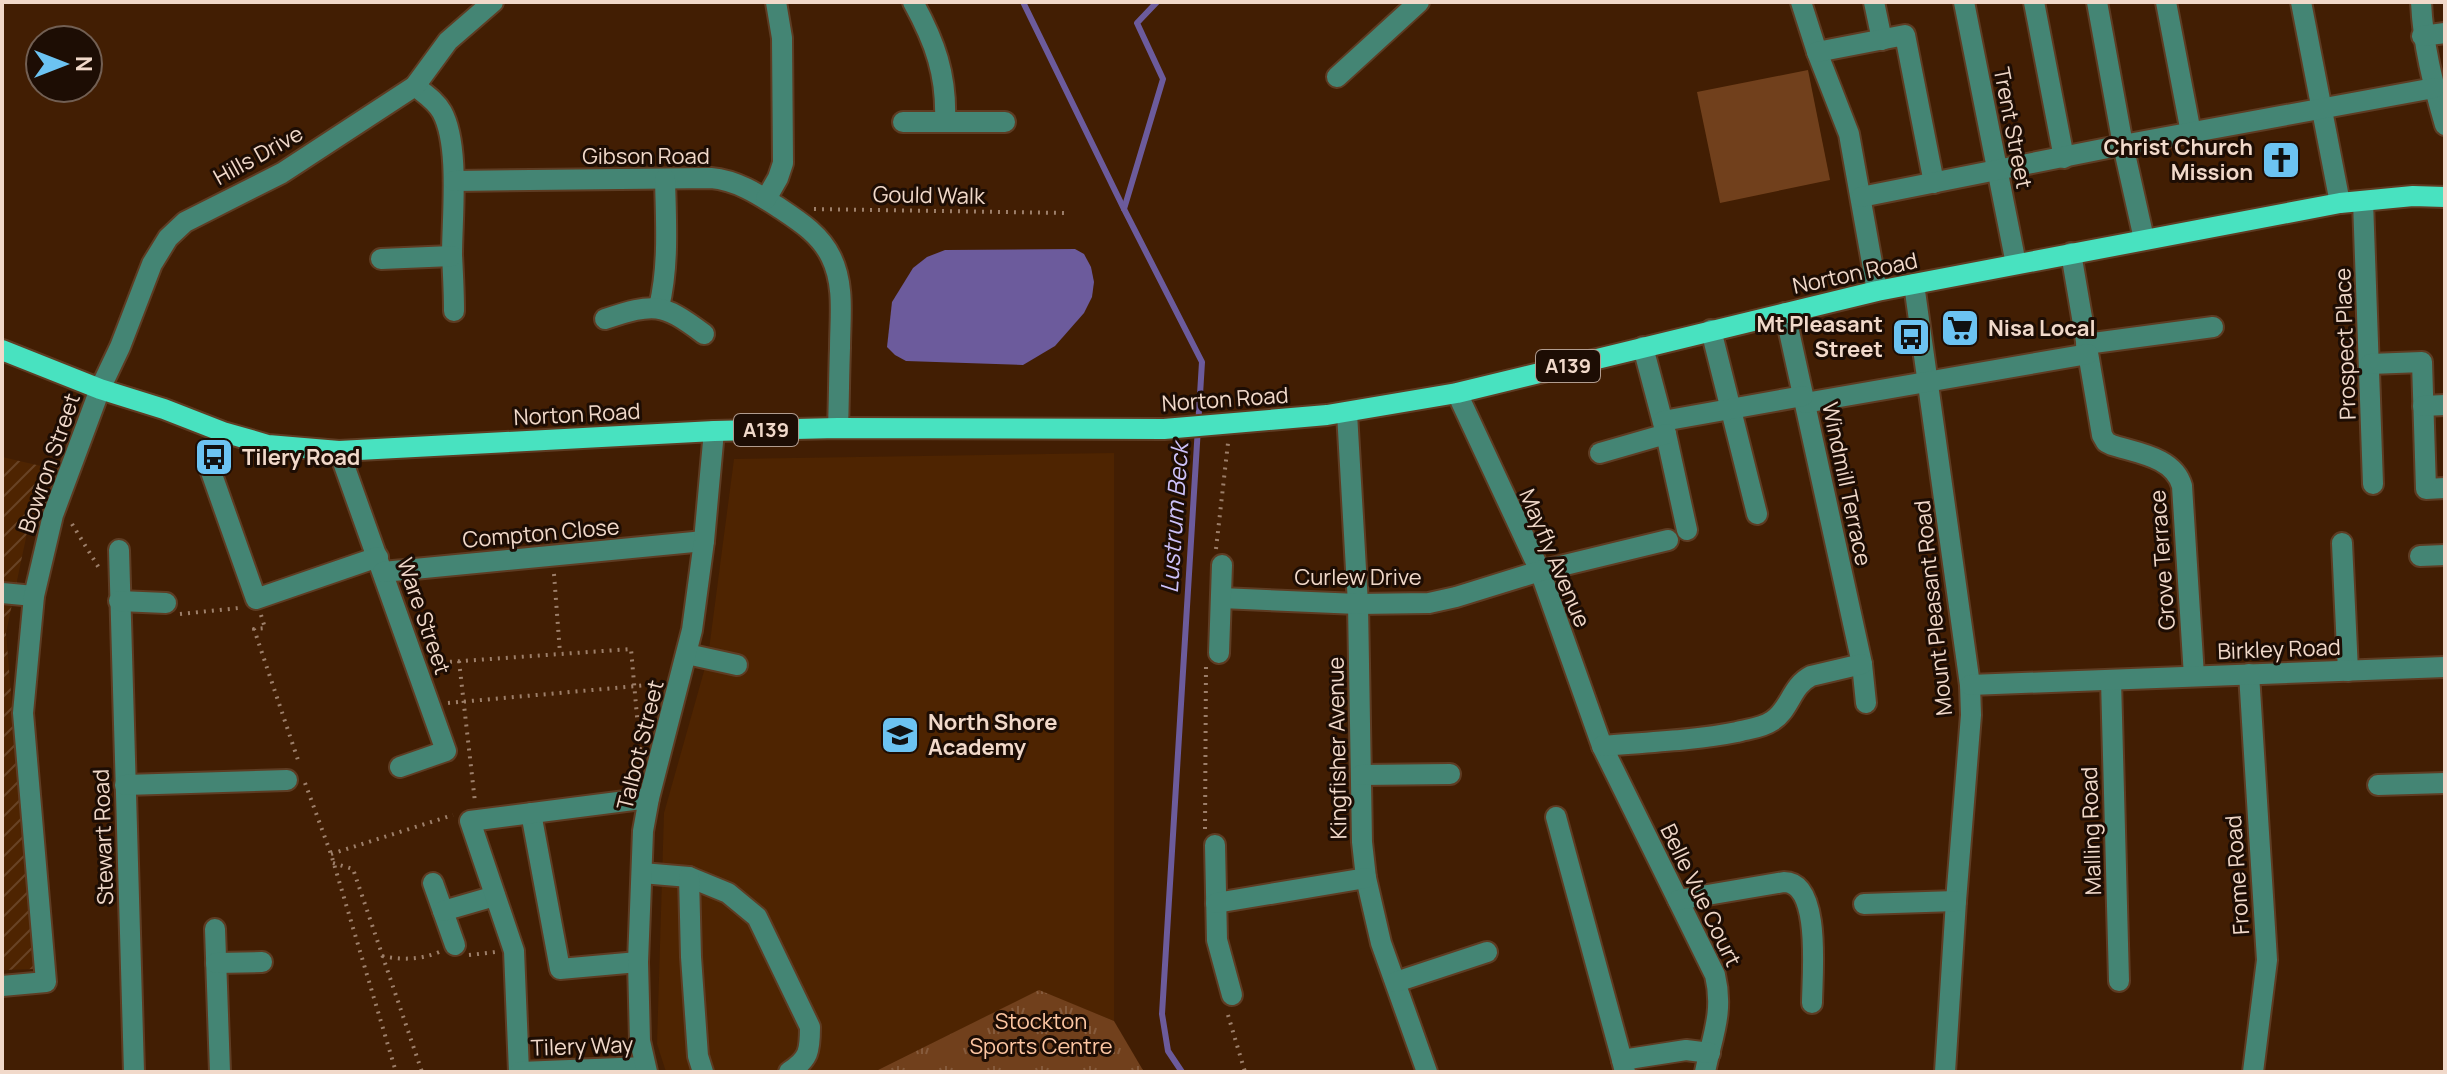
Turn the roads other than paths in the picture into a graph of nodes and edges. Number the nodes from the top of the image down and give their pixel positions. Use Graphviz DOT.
graph roads {
  1 [pos="493,2"];
  2 [pos="776,2"];
  3 [pos="913,2"];
  4 [pos="1419,2"];
  5 [pos="1801,2"];
  6 [pos="1874,2"];
  7 [pos="1964,2"];
  8 [pos="2034,2"];
  9 [pos="2097,2"];
  10 [pos="2166,2"];
  11 [pos="2301,2"];
  12 [pos="2421,2"];
  13 [pos="2445,33"];
  14 [pos="2422,36"];
  15 [pos="1882,40"];
  16 [pos="1817,52"];
  17 [pos="1339,79"];
  18 [pos="415,86"];
  19 [pos="2434,88"];
  20 [pos="2321,108"];
  21 [pos="903,122"];
  22 [pos="945,122"];
  23 [pos="1005,122"];
  24 [pos="2445,125"];
  25 [pos="2191,133"];
  26 [pos="2123,145"];
  27 [pos="2064,158"];
  28 [pos="1996,171"];
  29 [pos="665,179"];
  30 [pos="454,181"];
  31 [pos="1934,183"];
  32 [pos="1861,197"];
  33 [pos="2445,197"];
  34 [pos="766,199"];
  35 [pos="2363,201"];
  36 [pos="2340,203"];
  37 [pos="2144,239"];
  38 [pos="2071,253"];
  39 [pos="452,256"];
  40 [pos="381,259"];
  41 [pos="2016,264"];
  42 [pos="1914,284"];
  43 [pos="1877,291"];
  44 [pos="659,307"];
  45 [pos="454,311"];
  46 [pos="1785,313"];
  47 [pos="605,319"];
  48 [pos="2213,327"];
  49 [pos="1711,330"];
  50 [pos="704,334"];
  51 [pos="1643,347"];
  52 [pos="2087,349"];
  53 [pos="2,350"];
  54 [pos="2370,364"];
  55 [pos="1929,382"];
  56 [pos="100,389"];
  57 [pos="1457,393"];
  58 [pos="1804,399"];
  59 [pos="2445,405"];
  60 [pos="2423,406"];
  61 [pos="1730,410"];
  62 [pos="1347,413"];
  63 [pos="838,428"];
  64 [pos="1664,428"];
  65 [pos="714,431"];
  66 [pos="339,451"];
  67 [pos="1600,453"];
  68 [pos="210,469"];
  69 [pos="2373,484"];
  70 [pos="2436,488"];
  71 [pos="1757,514"];
  72 [pos="1687,530"];
  73 [pos="1668,540"];
  74 [pos="704,541"];
  75 [pos="2342,543"];
  76 [pos="119,550"];
  77 [pos="2445,555"];
  78 [pos="2420,556"];
  79 [pos="381,565"];
  80 [pos="1222,565"];
  81 [pos="1540,571"];
  82 [pos="2,593"];
  83 [pos="34,596"];
  84 [pos="1221,598"];
  85 [pos="119,601"];
  86 [pos="166,603"];
  87 [pos="1358,604"];
  88 [pos="1219,653"];
  89 [pos="687,654"];
  90 [pos="1862,664"];
  91 [pos="737,665"];
  92 [pos="2445,667"];
  93 [pos="2348,671"];
  94 [pos="2249,674"];
  95 [pos="2194,676"];
  96 [pos="2111,680"];
  97 [pos="1970,685"];
  98 [pos="1866,703"];
  99 [pos="1602,746"];
  100 [pos="400,767"];
  101 [pos="1450,774"];
  102 [pos="1361,775"];
  103 [pos="287,780"];
  104 [pos="2445,783"];
  105 [pos="125,785"];
  106 [pos="2378,785"];
  107 [pos="649,798"];
  108 [pos="531,813"];
  109 [pos="1556,817"];
  110 [pos="1215,845"];
  111 [pos="642,873"];
  112 [pos="689,877"];
  113 [pos="1366,878"];
  114 [pos="433,883"];
  115 [pos="495,896"];
  116 [pos="1678,900"];
  117 [pos="1956,901"];
  118 [pos="1216,903"];
  119 [pos="1864,904"];
  120 [pos="443,911"];
  121 [pos="215,929"];
  122 [pos="455,945"];
  123 [pos="1487,952"];
  124 [pos="262,962"];
  125 [pos="638,962"];
  126 [pos="216,963"];
  127 [pos="2119,981"];
  128 [pos="1396,982"];
  129 [pos="2,986"];
  130 [pos="1232,995"];
  131 [pos="1812,1003"];
  132 [pos="1708,1062"];
  133 [pos="1624,1066"];
  134 [pos="646,1070"];
  135 [pos="549,1071"];
  136 [pos="134,1072"];
  137 [pos="220,1072"];
  138 [pos="519,1072"];
  139 [pos="703,1072"];
  140 [pos="789,1072"];
  141 [pos="1427,1072"];
  142 [pos="1945,1072"];
  143 [pos="2253,1072"];
  1 -- 18 [label="street, Hills Drive"];
  2 -- 34 [label="street"];
  3 -- 22 [label="street"];
  4 -- 17 [label="street"];
  5 -- 16 [label="street"];
  6 -- 15 [label="street"];
  7 -- 28 [label="street, Trent Street"];
  8 -- 27 [label="street"];
  9 -- 26 [label="street"];
  10 -- 25 [label="street"];
  11 -- 20 [label="street"];
  12 -- 14 [label="street"];
  13 -- 14 [label="street"];
  14 -- 19 [label="street"];
  15 -- 16 [label="street"];
  15 -- 31 [label="street"];
  16 -- 32 [label="street"];
  18 -- 30 [label="street"];
  18 -- 56 [label="street, Hills Drive"];
  19 -- 20 [label="street"];
  19 -- 24 [label="street"];
  20 -- 25 [label="street"];
  20 -- 36 [label="street"];
  21 -- 22 [label="street"];
  22 -- 23 [label="street"];
  25 -- 26 [label="street"];
  26 -- 27 [label="street"];
  26 -- 37 [label="street"];
  27 -- 28 [label="street"];
  28 -- 31 [label="street"];
  28 -- 41 [label="street, Trent Street"];
  29 -- 30 [label="street, Gibson Road"];
  29 -- 34 [label="street, Gibson Road"];
  29 -- 44 [label="street"];
  30 -- 39 [label="street"];
  31 -- 32 [label="street"];
  32 -- 43 [label="street"];
  33 -- 35 [label="main road, Norton Road / A139"];
  34 -- 63 [label="street, Gibson Road"];
  35 -- 36 [label="main road, Norton Road / A139"];
  35 -- 54 [label="street, Prospect Place"];
  36 -- 37 [label="main road, Norton Road / A139"];
  37 -- 38 [label="main road, Norton Road / A139"];
  38 -- 41 [label="main road, Norton Road / A139"];
  38 -- 52 [label="street, Grove Terrace"];
  39 -- 40 [label="street"];
  39 -- 45 [label="street"];
  41 -- 42 [label="main road, Norton Road / A139"];
  42 -- 43 [label="main road, Norton Road / A139"];
  42 -- 55 [label="street, Mount Pleasant Road"];
  43 -- 46 [label="main road, Norton Road / A139"];
  44 -- 47 [label="street"];
  44 -- 50 [label="street"];
  46 -- 49 [label="main road, Norton Road / A139"];
  46 -- 58 [label="street, Windmill Terrace"];
  48 -- 52 [label="street"];
  49 -- 51 [label="main road, Norton Road / A139"];
  49 -- 61 [label="street"];
  51 -- 57 [label="main road, Norton Road / A139"];
  51 -- 64 [label="street"];
  52 -- 55 [label="street"];
  52 -- 95 [label="street, Grove Terrace"];
  53 -- 56 [label="main road, Norton Road / A139"];
  54 -- 60 [label="street"];
  54 -- 69 [label="street, Prospect Place"];
  55 -- 58 [label="street"];
  55 -- 97 [label="street, Mount Pleasant Road"];
  56 -- 66 [label="main road, Norton Road / A139"];
  56 -- 83 [label="street, Bowron Street"];
  57 -- 62 [label="main road, Norton Road / A139"];
  57 -- 81 [label="street, Mayfly Avenue"];
  58 -- 61 [label="street"];
  58 -- 90 [label="street, Windmill Terrace"];
  59 -- 60 [label="street"];
  60 -- 70 [label="street"];
  61 -- 64 [label="street"];
  61 -- 71 [label="street"];
  62 -- 63 [label="main road, Norton Road / A139"];
  62 -- 87 [label="street, Kingfisher Avenue"];
  63 -- 65 [label="main road, Norton Road / A139"];
  64 -- 67 [label="street"];
  64 -- 72 [label="street"];
  65 -- 66 [label="main road, Norton Road / A139"];
  65 -- 74 [label="street, Talbot Street"];
  66 -- 79 [label="street, Ware Street"];
  68 -- 79 [label="street"];
  73 -- 81 [label="street, Curlew Drive"];
  74 -- 79 [label="street, Compton Close"];
  74 -- 89 [label="street, Talbot Street"];
  75 -- 93 [label="street"];
  76 -- 85 [label="street, Stewart Road"];
  77 -- 78 [label="street"];
  79 -- 100 [label="street, Ware Street"];
  80 -- 84 [label="street"];
  81 -- 87 [label="street, Curlew Drive"];
  81 -- 99 [label="street, Mayfly Avenue"];
  82 -- 83 [label="street"];
  83 -- 129 [label="street, Bowron Street"];
  84 -- 87 [label="street, Curlew Drive"];
  84 -- 88 [label="street"];
  85 -- 86 [label="street"];
  85 -- 105 [label="street, Stewart Road"];
  87 -- 102 [label="street, Kingfisher Avenue"];
  89 -- 91 [label="street"];
  89 -- 107 [label="street, Talbot Street"];
  90 -- 98 [label="street, Windmill Terrace"];
  90 -- 99 [label="street"];
  92 -- 93 [label="street, Birkley Road"];
  93 -- 94 [label="street, Birkley Road"];
  94 -- 95 [label="street, Birkley Road"];
  94 -- 143 [label="street, Frome Road"];
  95 -- 96 [label="street, Birkley Road"];
  96 -- 97 [label="street, Birkley Road"];
  96 -- 127 [label="street, Malling Road"];
  97 -- 117 [label="street, Mount Pleasant Road"];
  99 -- 116 [label="street, Belle Vue Court"];
  101 -- 102 [label="street"];
  102 -- 113 [label="street, Kingfisher Avenue"];
  103 -- 105 [label="street"];
  104 -- 106 [label="street"];
  105 -- 136 [label="street, Stewart Road"];
  107 -- 108 [label="street"];
  107 -- 111 [label="street, Talbot Street"];
  108 -- 115 [label="street"];
  108 -- 125 [label="street"];
  109 -- 133 [label="street"];
  110 -- 118 [label="street"];
  111 -- 112 [label="street"];
  111 -- 125 [label="street, Talbot Street"];
  112 -- 139 [label="street"];
  112 -- 140 [label="street"];
  113 -- 118 [label="street"];
  113 -- 128 [label="street, Kingfisher Avenue"];
  114 -- 120 [label="street"];
  115 -- 120 [label="street"];
  115 -- 138 [label="street"];
  116 -- 131 [label="street"];
  116 -- 132 [label="street, Belle Vue Court"];
  117 -- 119 [label="street"];
  117 -- 142 [label="street, Mount Pleasant Road"];
  118 -- 130 [label="street"];
  120 -- 122 [label="street"];
  121 -- 126 [label="street"];
  123 -- 128 [label="street"];
  124 -- 126 [label="street"];
  125 -- 134 [label="street, Talbot Street"];
  126 -- 137 [label="street"];
  128 -- 141 [label="street, Kingfisher Avenue"];
  132 -- 133 [label="street"];
  134 -- 135 [label="street, Tilery Way"];
  135 -- 138 [label="street, Tilery Way"];
}
